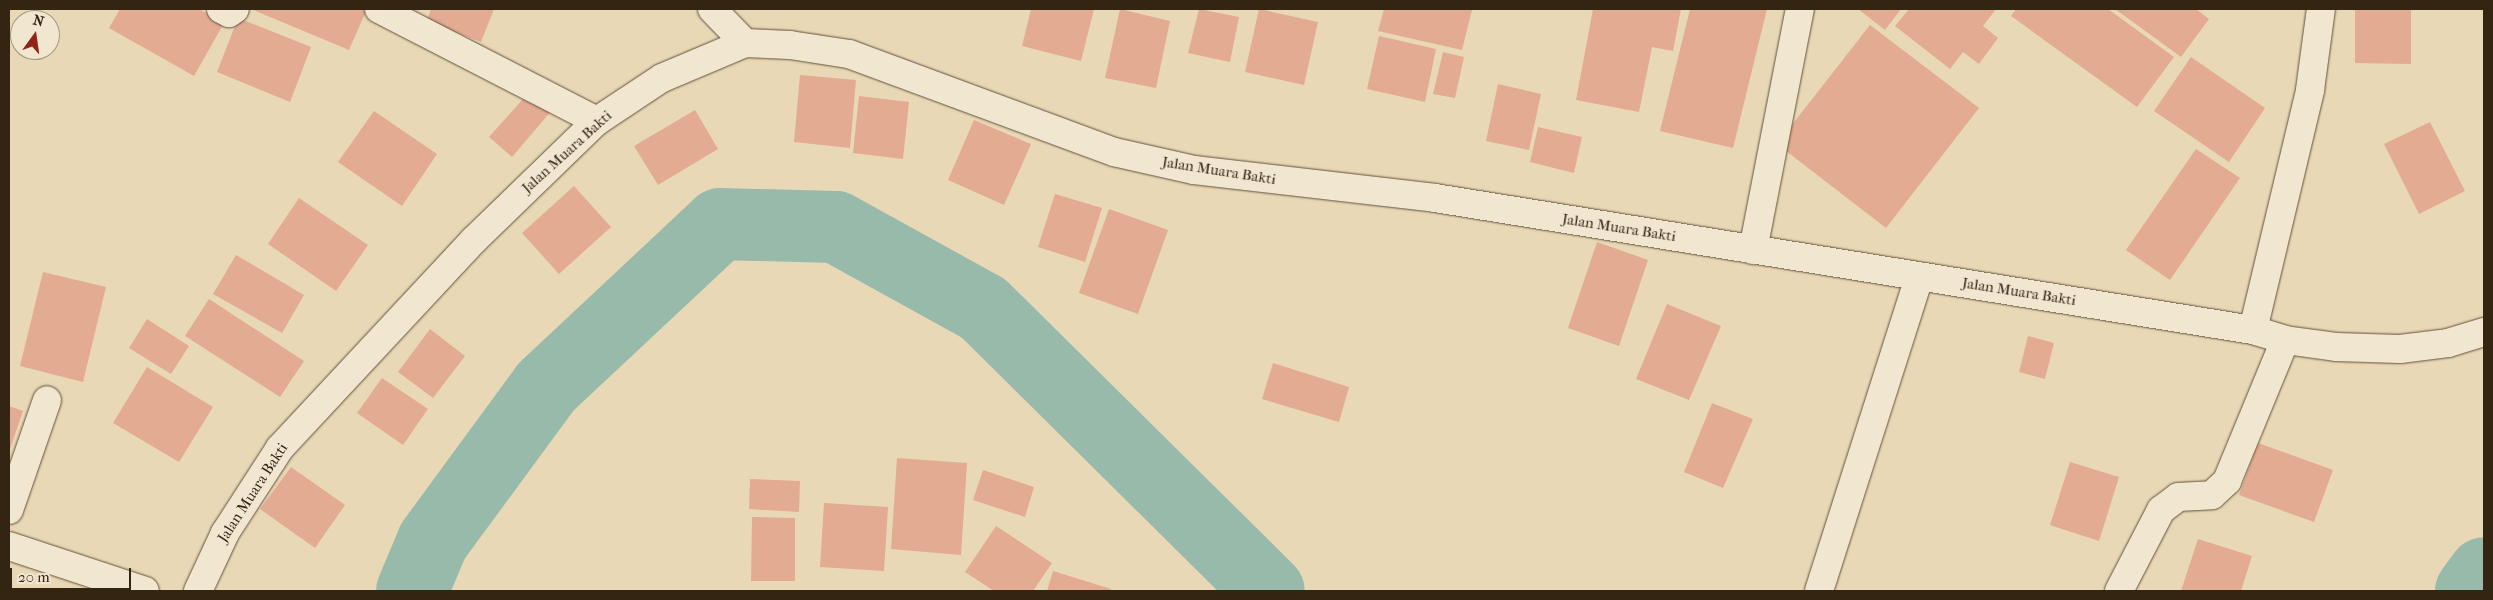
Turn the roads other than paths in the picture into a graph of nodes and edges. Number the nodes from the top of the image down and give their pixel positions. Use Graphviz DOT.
graph roads {
  1 [pos="220,9"];
  2 [pos="236,9"];
  3 [pos="379,9"];
  4 [pos="712,9"];
  5 [pos="1800,9"];
  6 [pos="2321,9"];
  7 [pos="746,43"];
  8 [pos="597,121"];
  9 [pos="1753,250"];
  10 [pos="1919,277"];
  11 [pos="2253,330"];
  12 [pos="2484,334"];
  13 [pos="2285,340"];
  14 [pos="47,400"];
  15 [pos="9,510"];
  16 [pos="9,546"];
  17 [pos="145,591"];
  18 [pos="198,591"];
  19 [pos="1819,591"];
  20 [pos="2119,591"];
  1 -- 2 [label="street"];
  3 -- 8 [label="street"];
  4 -- 7 [label="street"];
  5 -- 9 [label="street"];
  6 -- 11 [label="street"];
  7 -- 8 [label="street, Jalan Muara Bakti"];
  7 -- 9 [label="street, Jalan Muara Bakti"];
  8 -- 18 [label="street, Jalan Muara Bakti"];
  9 -- 10 [label="street, Jalan Muara Bakti"];
  10 -- 11 [label="street, Jalan Muara Bakti"];
  10 -- 19 [label="street"];
  11 -- 13 [label="street, Jalan Muara Bakti"];
  12 -- 13 [label="street, Jalan Muara Bakti"];
  13 -- 20 [label="street"];
  14 -- 15 [label="street"];
  16 -- 17 [label="street"];
}
